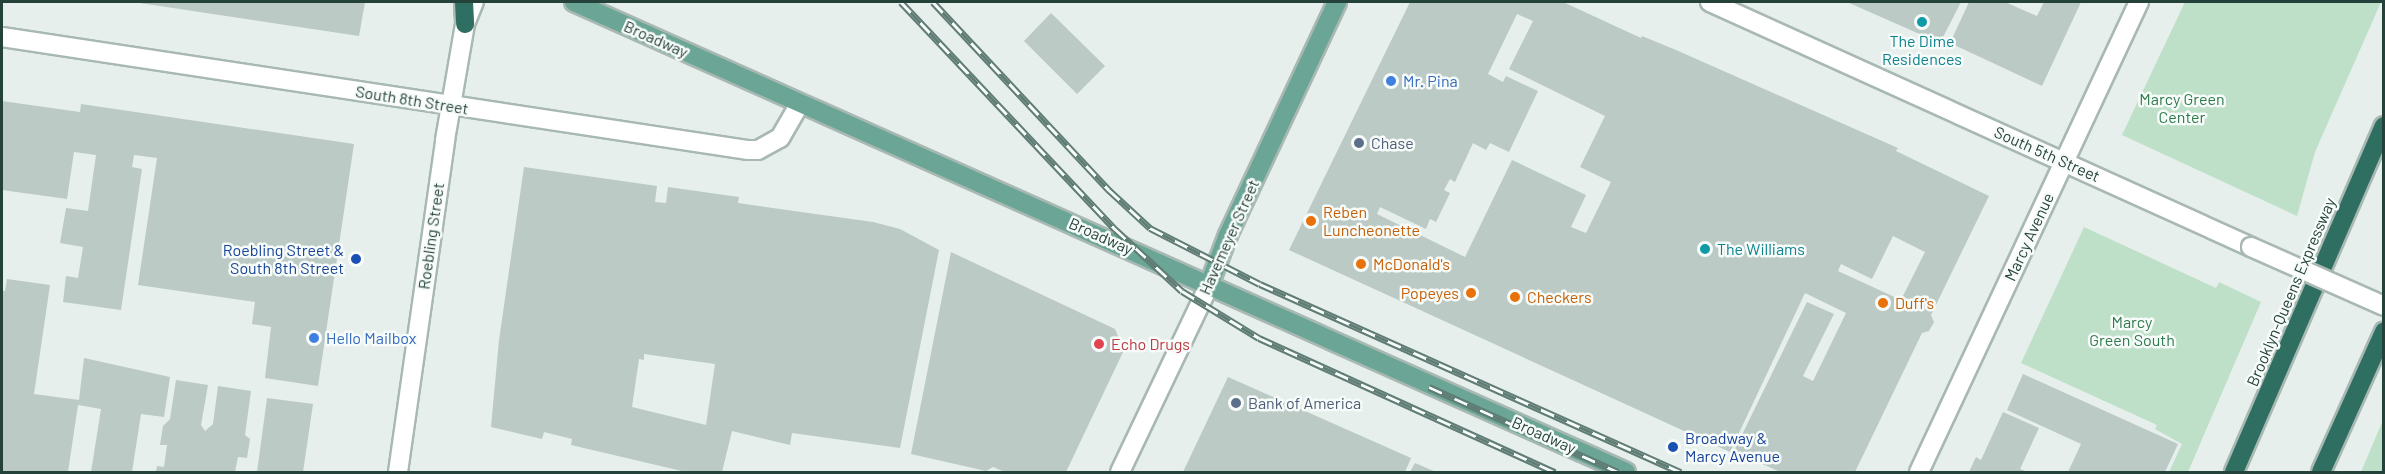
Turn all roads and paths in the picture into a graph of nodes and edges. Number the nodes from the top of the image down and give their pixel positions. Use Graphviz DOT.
graph roads {
  1 [pos="464,2"];
  2 [pos="474,2"];
  3 [pos="574,2"];
  4 [pos="1337,2"];
  5 [pos="1710,2"];
  6 [pos="2139,2"];
  7 [pos="465,24"];
  8 [pos="2,37"];
  9 [pos="800,104"];
  10 [pos="451,105"];
  11 [pos="2384,126"];
  12 [pos="2064,162"];
  13 [pos="1209,285"];
  14 [pos="2384,306"];
  15 [pos="2384,332"];
  16 [pos="398,472"];
  17 [pos="1120,472"];
  18 [pos="1626,472"];
  19 [pos="1919,472"];
  20 [pos="2234,472"];
  21 [pos="2321,472"];
  1 -- 7 [label="highway"];
  2 -- 7 [label="street, Roebling Street"];
  3 -- 9 [label="main road, Broadway"];
  4 -- 13 [label="main road, Havemeyer Street"];
  5 -- 12 [label="street, South 5th Street"];
  6 -- 12 [label="street, Marcy Avenue"];
  7 -- 10 [label="street, Roebling Street"];
  8 -- 10 [label="street, South 8th Street"];
  9 -- 10 [label="street, South 8th Street"];
  9 -- 13 [label="main road, Broadway"];
  10 -- 16 [label="street, Roebling Street"];
  11 -- 20 [label="highway, Brooklyn-Queens Expressway"];
  12 -- 14 [label="street, South 5th Street, bridge"];
  12 -- 19 [label="street, Marcy Avenue"];
  13 -- 17 [label="street, Havemeyer Street"];
  13 -- 18 [label="main road, Broadway"];
  15 -- 21 [label="highway"];
}
